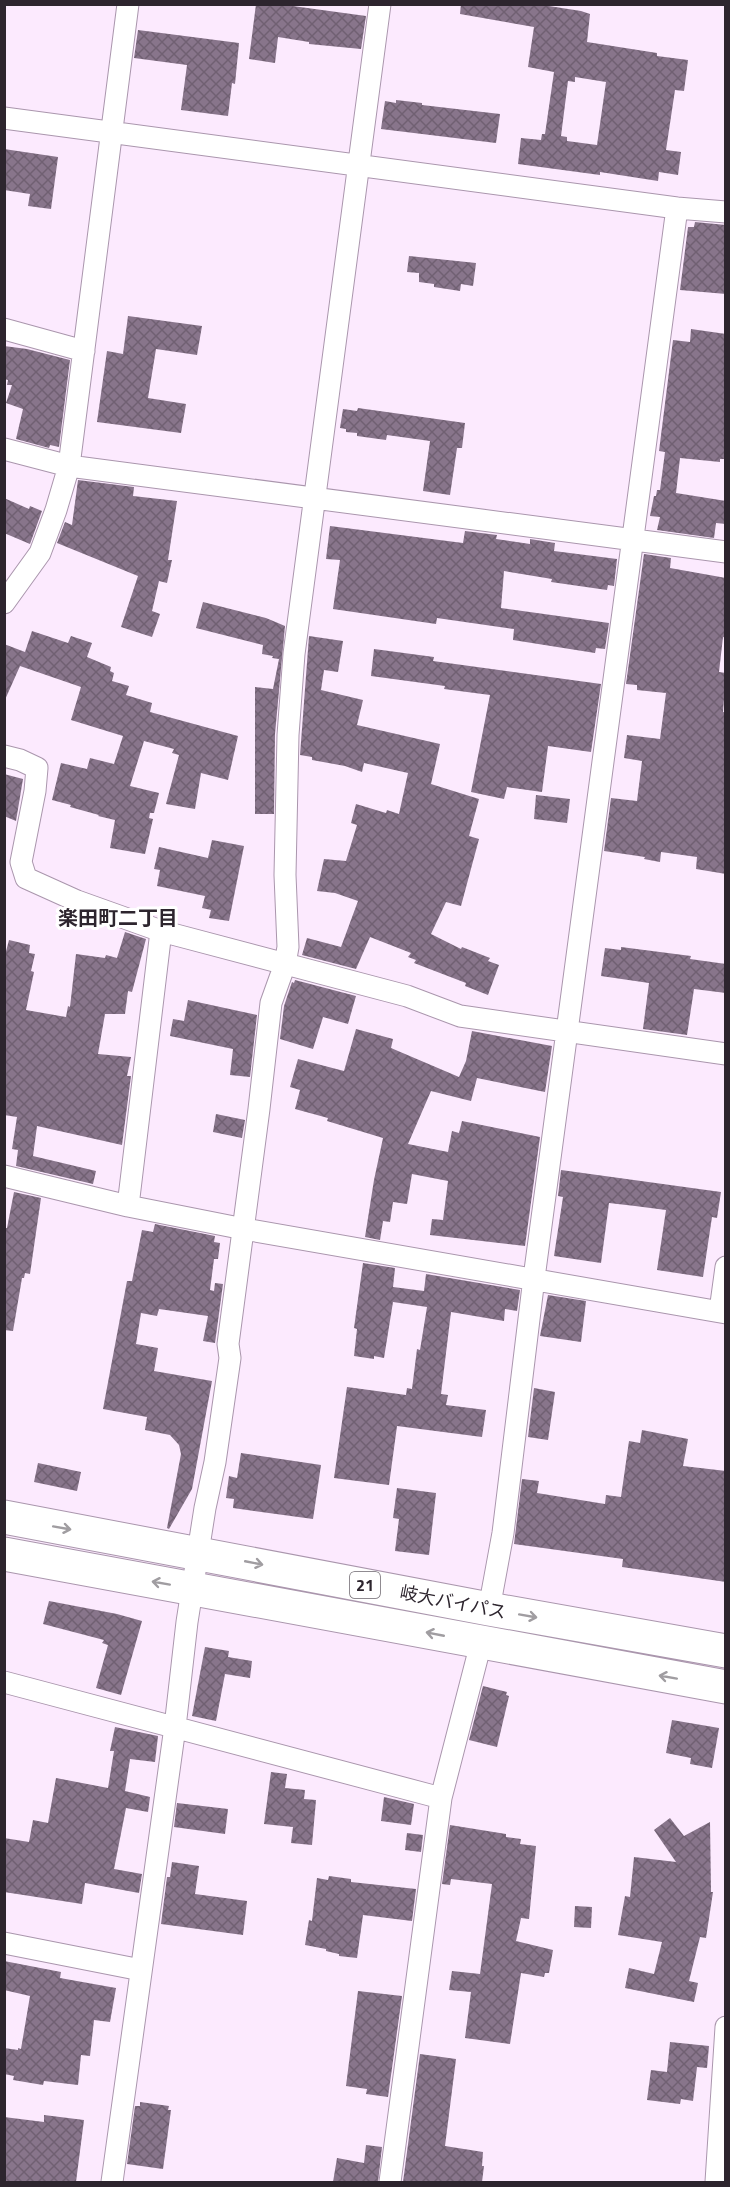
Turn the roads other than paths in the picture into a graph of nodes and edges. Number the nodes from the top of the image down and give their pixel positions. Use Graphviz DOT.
graph roads {
  1 [pos="128,4"];
  2 [pos="380,4"];
  3 [pos="4,118"];
  4 [pos="111,132"];
  5 [pos="358,165"];
  6 [pos="677,208"];
  7 [pos="726,212"];
  8 [pos="4,329"];
  9 [pos="84,351"];
  10 [pos="4,449"];
  11 [pos="69,466"];
  12 [pos="314,498"];
  13 [pos="634,541"];
  14 [pos="726,552"];
  15 [pos="4,603"];
  16 [pos="4,756"];
  17 [pos="161,931"];
  18 [pos="285,964"];
  19 [pos="567,1032"];
  20 [pos="726,1054"];
  21 [pos="4,1176"];
  22 [pos="128,1206"];
  23 [pos="244,1229"];
  24 [pos="726,1267"];
  25 [pos="534,1278"];
  26 [pos="723,1312"];
  27 [pos="4,1517"];
  28 [pos="199,1553"];
  29 [pos="4,1554"];
  30 [pos="193,1589"];
  31 [pos="489,1609"];
  32 [pos="481,1643"];
  33 [pos="726,1651"];
  34 [pos="4,1682"];
  35 [pos="726,1687"];
  36 [pos="175,1727"];
  37 [pos="441,1798"];
  38 [pos="4,1942"];
  39 [pos="141,1970"];
  40 [pos="726,2027"];
  41 [pos="112,2182"];
  42 [pos="390,2182"];
  43 [pos="716,2182"];
  1 -- 4 [label="street"];
  2 -- 5 [label="street"];
  3 -- 4 [label="street"];
  4 -- 5 [label="street"];
  4 -- 9 [label="street"];
  5 -- 6 [label="street"];
  5 -- 12 [label="street"];
  6 -- 7 [label="street"];
  6 -- 13 [label="street"];
  8 -- 9 [label="street"];
  9 -- 11 [label="street"];
  10 -- 11 [label="street"];
  11 -- 12 [label="street"];
  11 -- 15 [label="street"];
  12 -- 13 [label="street"];
  12 -- 18 [label="street"];
  13 -- 14 [label="street"];
  13 -- 19 [label="street"];
  16 -- 17 [label="street"];
  17 -- 18 [label="street"];
  17 -- 22 [label="street"];
  18 -- 19 [label="street"];
  18 -- 23 [label="street"];
  19 -- 20 [label="street"];
  19 -- 25 [label="street"];
  21 -- 22 [label="street"];
  22 -- 23 [label="street"];
  23 -- 25 [label="street"];
  23 -- 28 [label="street"];
  24 -- 26 [label="street"];
  25 -- 26 [label="street"];
  25 -- 31 [label="street"];
  27 -- 28 [label="highway, 岐大バイパス / 21, one-way"];
  28 -- 30 [label="street"];
  28 -- 31 [label="highway, 岐大バイパス / 21, one-way"];
  30 -- 29 [label="highway, 岐大バイパス / 21, one-way"];
  32 -- 30 [label="highway, 岐大バイパス / 21, one-way"];
  30 -- 36 [label="street"];
  31 -- 33 [label="highway, 岐大バイパス / 21, one-way"];
  35 -- 32 [label="highway, 岐大バイパス / 21, one-way"];
  32 -- 37 [label="street"];
  34 -- 36 [label="street"];
  36 -- 37 [label="street"];
  36 -- 39 [label="street"];
  37 -- 42 [label="street"];
  38 -- 39 [label="street"];
  39 -- 41 [label="street"];
  40 -- 43 [label="street"];
}
